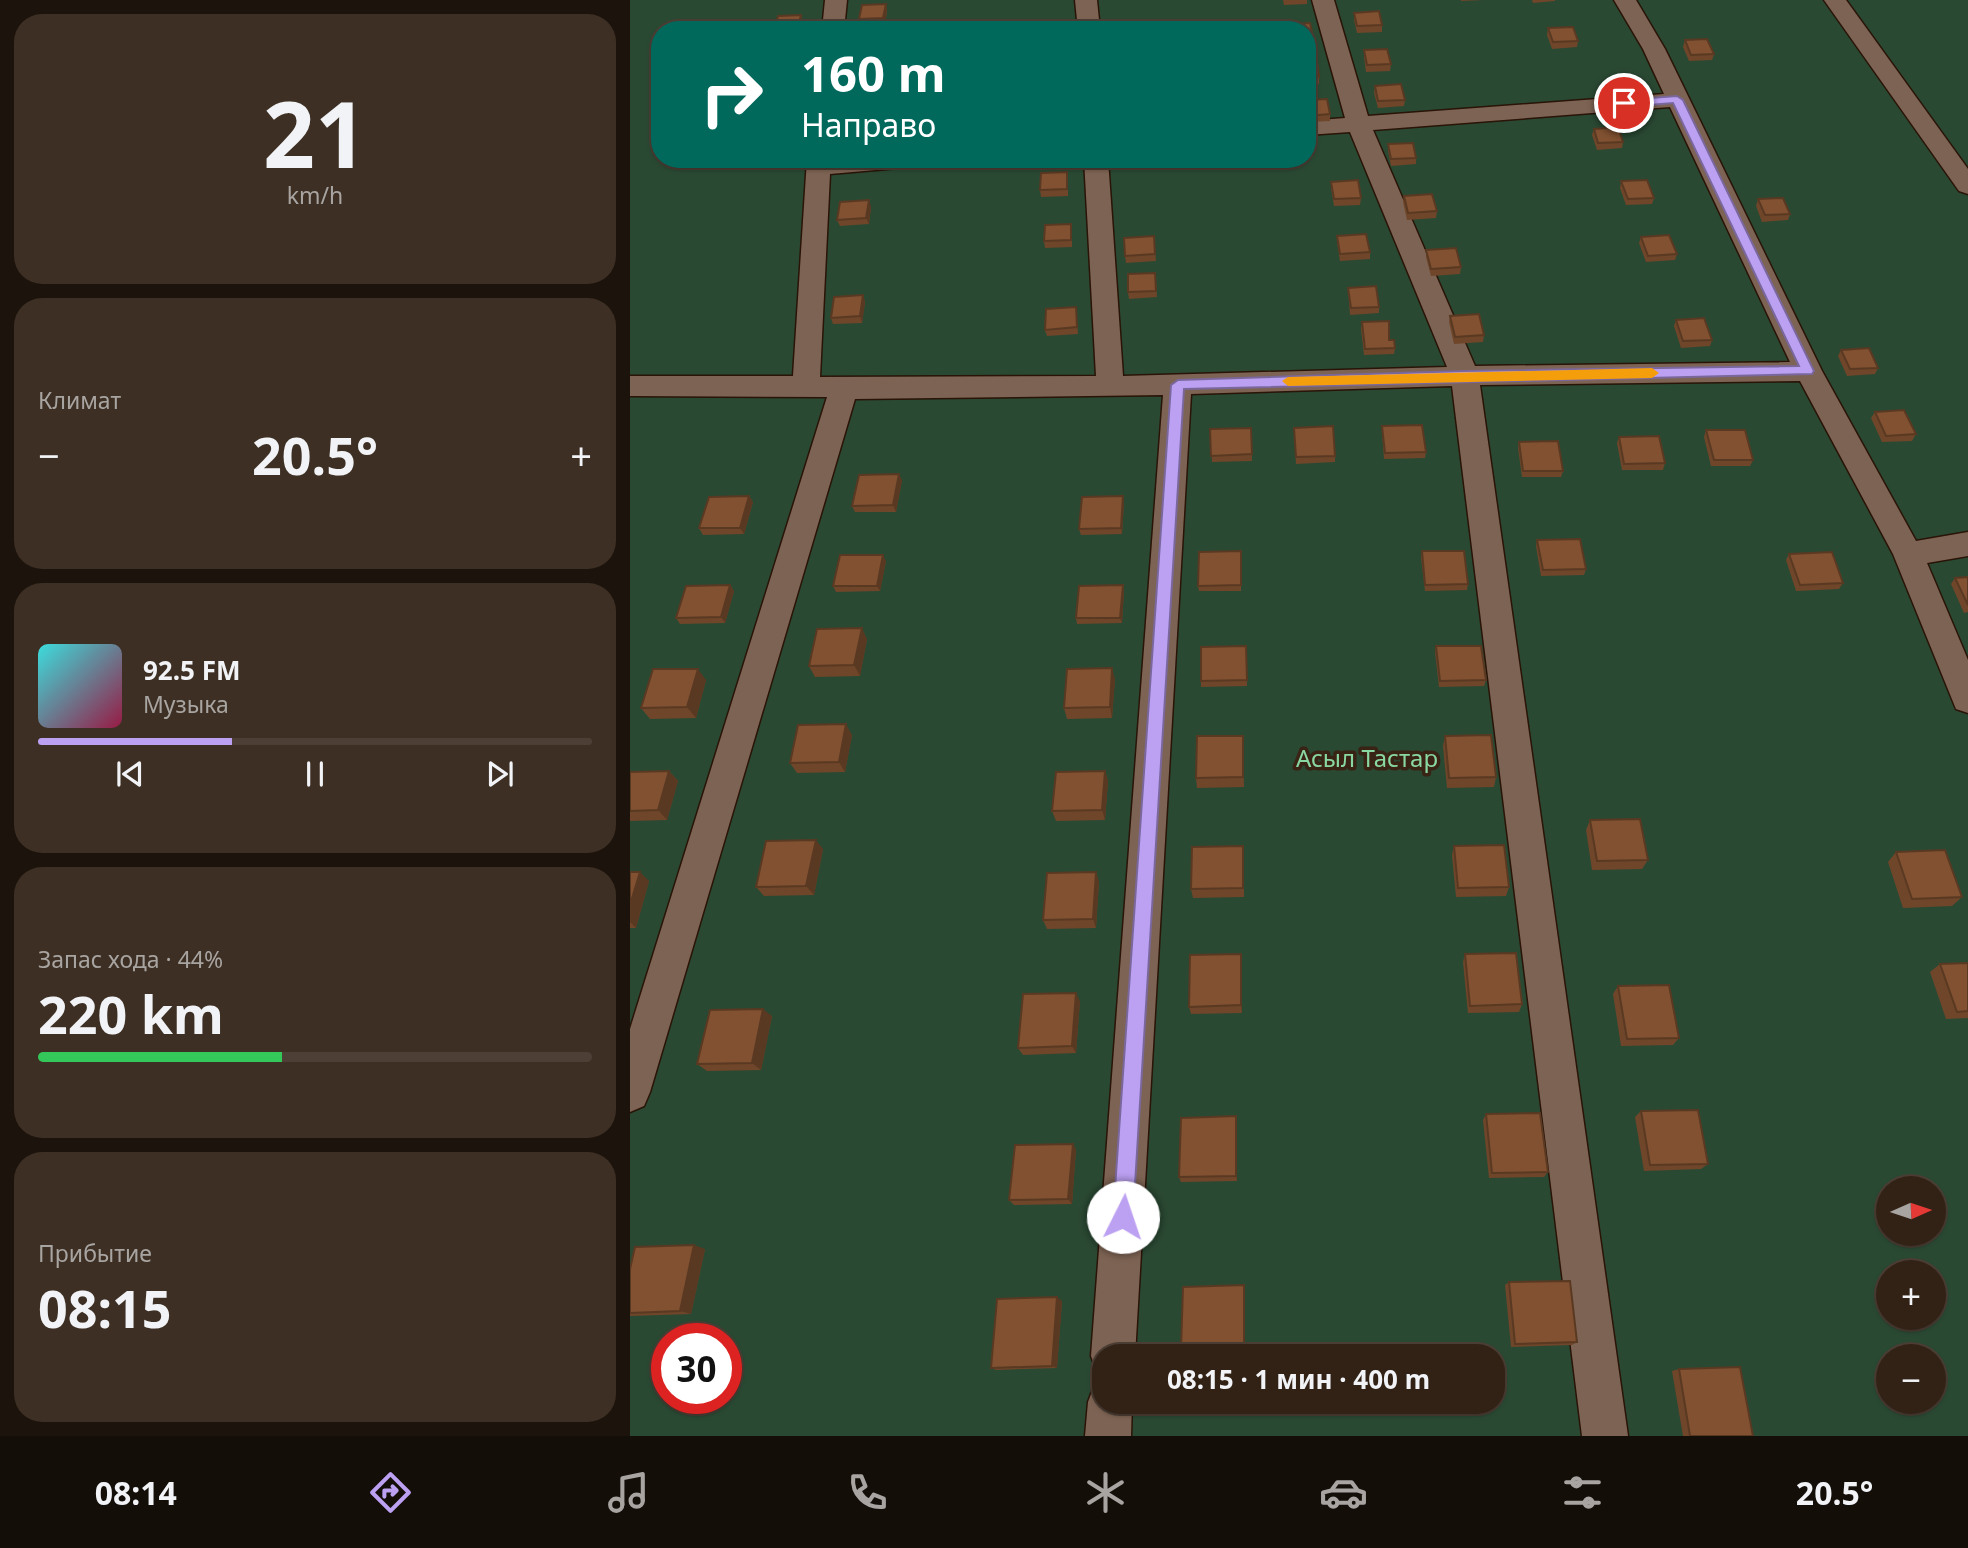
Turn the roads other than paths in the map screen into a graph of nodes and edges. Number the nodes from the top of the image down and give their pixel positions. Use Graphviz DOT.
graph roads {
  1 [pos="836,0"];
  2 [pos="1086,0"];
  3 [pos="1323,0"];
  4 [pos="1625,0"];
  5 [pos="1835,0"];
  6 [pos="834,21"];
  7 [pos="1089,21"];
  8 [pos="1677,100"];
  9 [pos="1358,122"];
  10 [pos="1316,127"];
  11 [pos="819,168"];
  12 [pos="1097,168"];
  13 [pos="1968,187"];
  14 [pos="1808,371"];
  15 [pos="1465,376"];
  16 [pos="1110,384"];
  17 [pos="1178,385"];
  18 [pos="630,386"];
  19 [pos="806,386"];
  20 [pos="844,389"];
  21 [pos="1968,544"];
  22 [pos="1908,554"];
  23 [pos="1968,699"];
  24 [pos="630,1092"];
  25 [pos="1115,1344"];
  26 [pos="1109,1414"];
  27 [pos="1108,1436"];
  28 [pos="1605,1436"];
  1 -- 6 [label="street"];
  2 -- 7 [label="street"];
  3 -- 9 [label="street"];
  4 -- 8 [label="street"];
  5 -- 13 [label="street"];
  8 -- 9 [label="street"];
  8 -- 14 [label="street"];
  9 -- 10 [label="street"];
  9 -- 15 [label="street"];
  11 -- 19 [label="street"];
  12 -- 16 [label="street"];
  14 -- 15 [label="street"];
  14 -- 22 [label="street"];
  15 -- 17 [label="street"];
  15 -- 28 [label="street"];
  16 -- 17 [label="street"];
  16 -- 20 [label="street"];
  17 -- 25 [label="street"];
  18 -- 19 [label="street"];
  19 -- 20 [label="street"];
  20 -- 24 [label="street"];
  21 -- 22 [label="street"];
  22 -- 23 [label="street"];
  26 -- 27 [label="street"];
}
